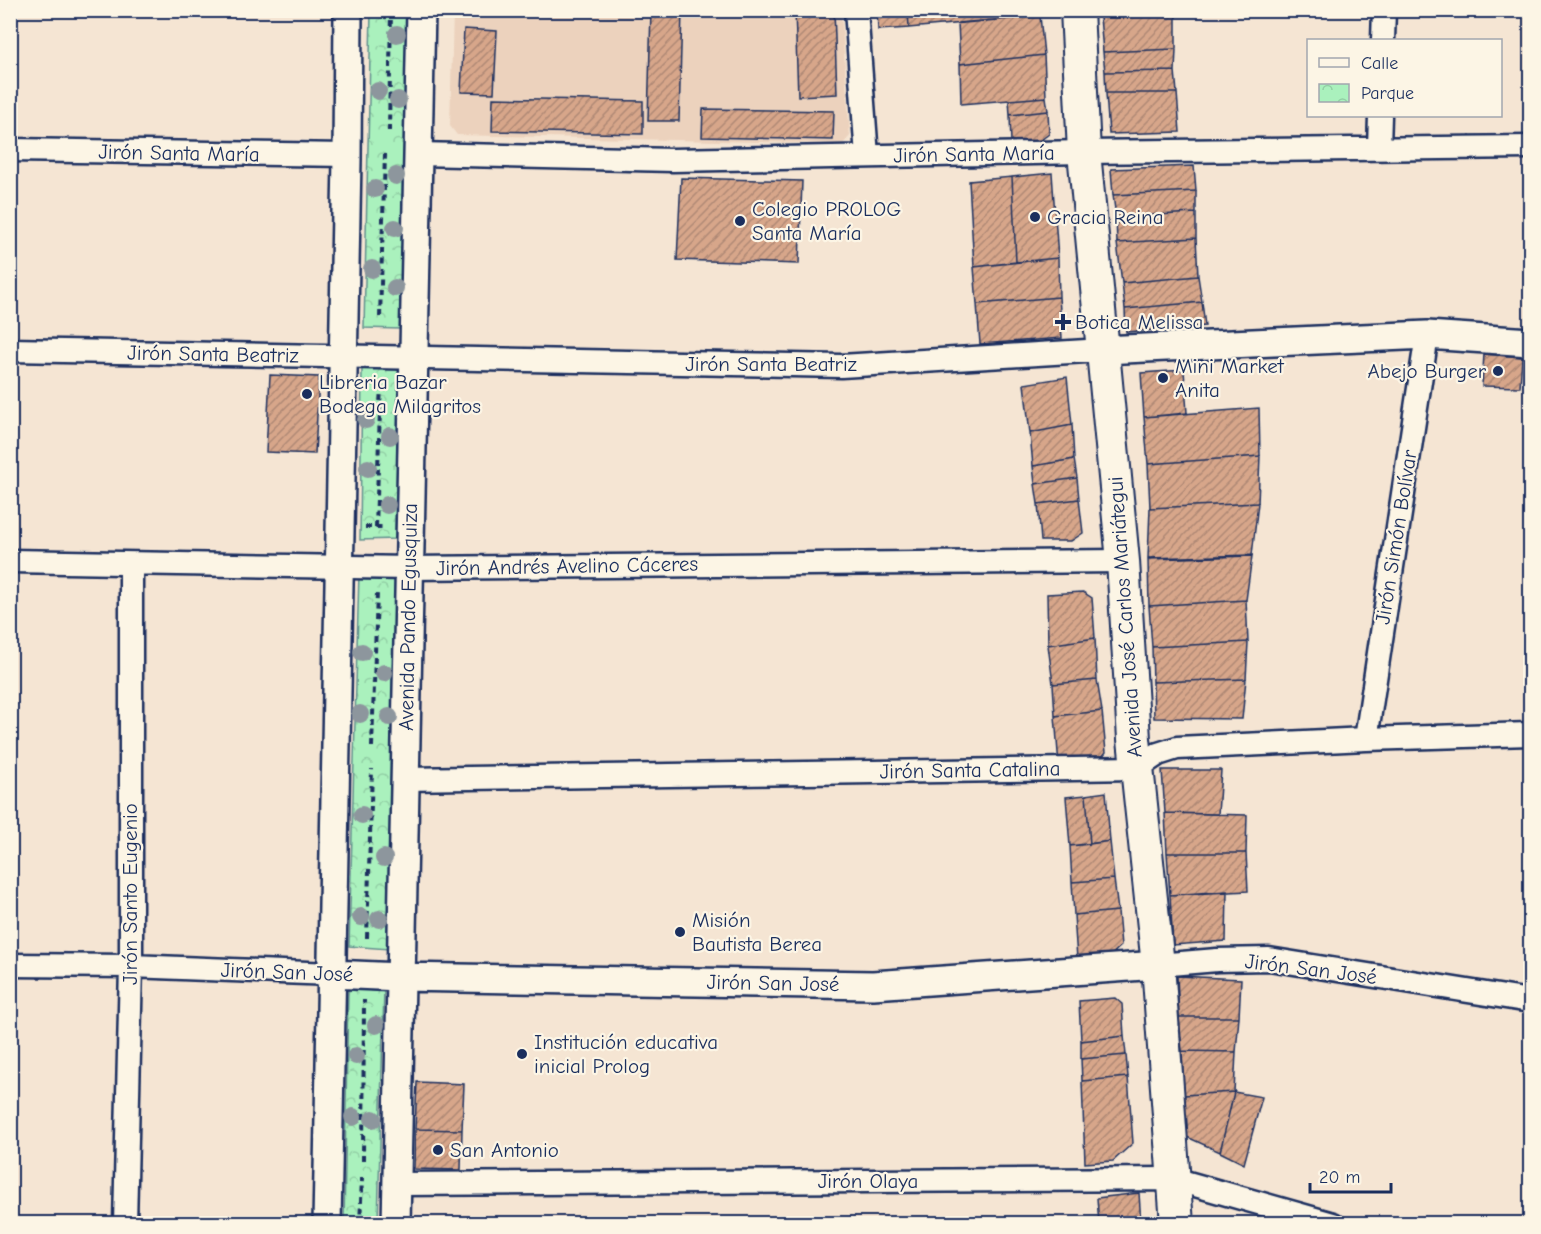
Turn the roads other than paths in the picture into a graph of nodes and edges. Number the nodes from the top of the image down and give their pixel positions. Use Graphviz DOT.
graph roads {
  1 [pos="348,10"];
  2 [pos="421,10"];
  3 [pos="856,10"];
  4 [pos="1077,10"];
  5 [pos="1384,10"];
  6 [pos="1383,39"];
  7 [pos="1380,117"];
  8 [pos="1379,147"];
  9 [pos="1530,147"];
  10 [pos="10,150"];
  11 [pos="1084,152"];
  12 [pos="418,154"];
  13 [pos="347,155"];
  14 [pos="867,156"];
  15 [pos="1427,335"];
  16 [pos="1530,342"];
  17 [pos="10,350"];
  18 [pos="1102,350"];
  19 [pos="344,357"];
  20 [pos="414,358"];
  21 [pos="10,561"];
  22 [pos="1123,561"];
  23 [pos="130,564"];
  24 [pos="339,566"];
  25 [pos="409,568"];
  26 [pos="1530,734"];
  27 [pos="1366,739"];
  28 [pos="1137,768"];
  29 [pos="405,778"];
  30 [pos="10,965"];
  31 [pos="1158,965"];
  32 [pos="130,966"];
  33 [pos="332,974"];
  34 [pos="400,977"];
  35 [pos="1530,1001"];
  36 [pos="1174,1179"];
  37 [pos="396,1184"];
  38 [pos="125,1224"];
  39 [pos="327,1224"];
  40 [pos="396,1224"];
  41 [pos="1177,1224"];
  42 [pos="1333,1224"];
  1 -- 13 [label="street"];
  2 -- 12 [label="street, Avenida Pando Egusquiza"];
  3 -- 14 [label="street"];
  4 -- 11 [label="main road, Avenida José Carlos Mariátegui"];
  5 -- 6 [label="street"];
  7 -- 8 [label="street"];
  8 -- 9 [label="street, Jirón Santa María"];
  8 -- 11 [label="street, Jirón Santa María"];
  10 -- 13 [label="street, Jirón Santa María"];
  11 -- 14 [label="street, Jirón Santa María"];
  11 -- 18 [label="main road, Avenida José Carlos Mariátegui"];
  12 -- 14 [label="street, Jirón Santa María"];
  12 -- 20 [label="street, Avenida Pando Egusquiza"];
  13 -- 19 [label="street"];
  15 -- 16 [label="street, Jirón Santa Beatriz"];
  15 -- 18 [label="street, Jirón Santa Beatriz"];
  15 -- 27 [label="street, Jirón Simón Bolívar"];
  17 -- 19 [label="street, Jirón Santa Beatriz"];
  18 -- 20 [label="street, Jirón Santa Beatriz"];
  18 -- 22 [label="main road, Avenida José Carlos Mariátegui"];
  19 -- 20 [label="street, Jirón Santa Beatriz"];
  19 -- 24 [label="street"];
  20 -- 25 [label="street, Avenida Pando Egusquiza"];
  21 -- 23 [label="street, Jirón Andrés Avelino Cáceres"];
  22 -- 25 [label="street, Jirón Andrés Avelino Cáceres"];
  22 -- 28 [label="main road, Avenida José Carlos Mariátegui"];
  23 -- 24 [label="street, Jirón Andrés Avelino Cáceres"];
  23 -- 32 [label="street, Jirón Santo Eugenio"];
  24 -- 25 [label="street, Jirón Andrés Avelino Cáceres"];
  24 -- 33 [label="street"];
  25 -- 29 [label="street, Avenida Pando Egusquiza"];
  26 -- 27 [label="street"];
  27 -- 28 [label="street"];
  28 -- 29 [label="street, Jirón Santa Catalina"];
  28 -- 31 [label="main road, Avenida José Carlos Mariátegui"];
  29 -- 34 [label="street, Avenida Pando Egusquiza"];
  30 -- 32 [label="street, Jirón San José"];
  31 -- 34 [label="street, Jirón San José"];
  31 -- 35 [label="street, Jirón San José"];
  31 -- 36 [label="main road, Avenida José Carlos Mariátegui"];
  32 -- 33 [label="street, Jirón San José"];
  32 -- 38 [label="street, Jirón Santo Eugenio"];
  33 -- 34 [label="street, Jirón San José"];
  33 -- 39 [label="street"];
  34 -- 37 [label="street, Avenida Pando Egusquiza"];
  36 -- 37 [label="street, Jirón Olaya"];
  36 -- 41 [label="main road, Avenida José Carlos Mariátegui"];
  36 -- 42 [label="street, Jirón Olaya"];
  37 -- 40 [label="street, Avenida Pando Egusquiza"];
}
